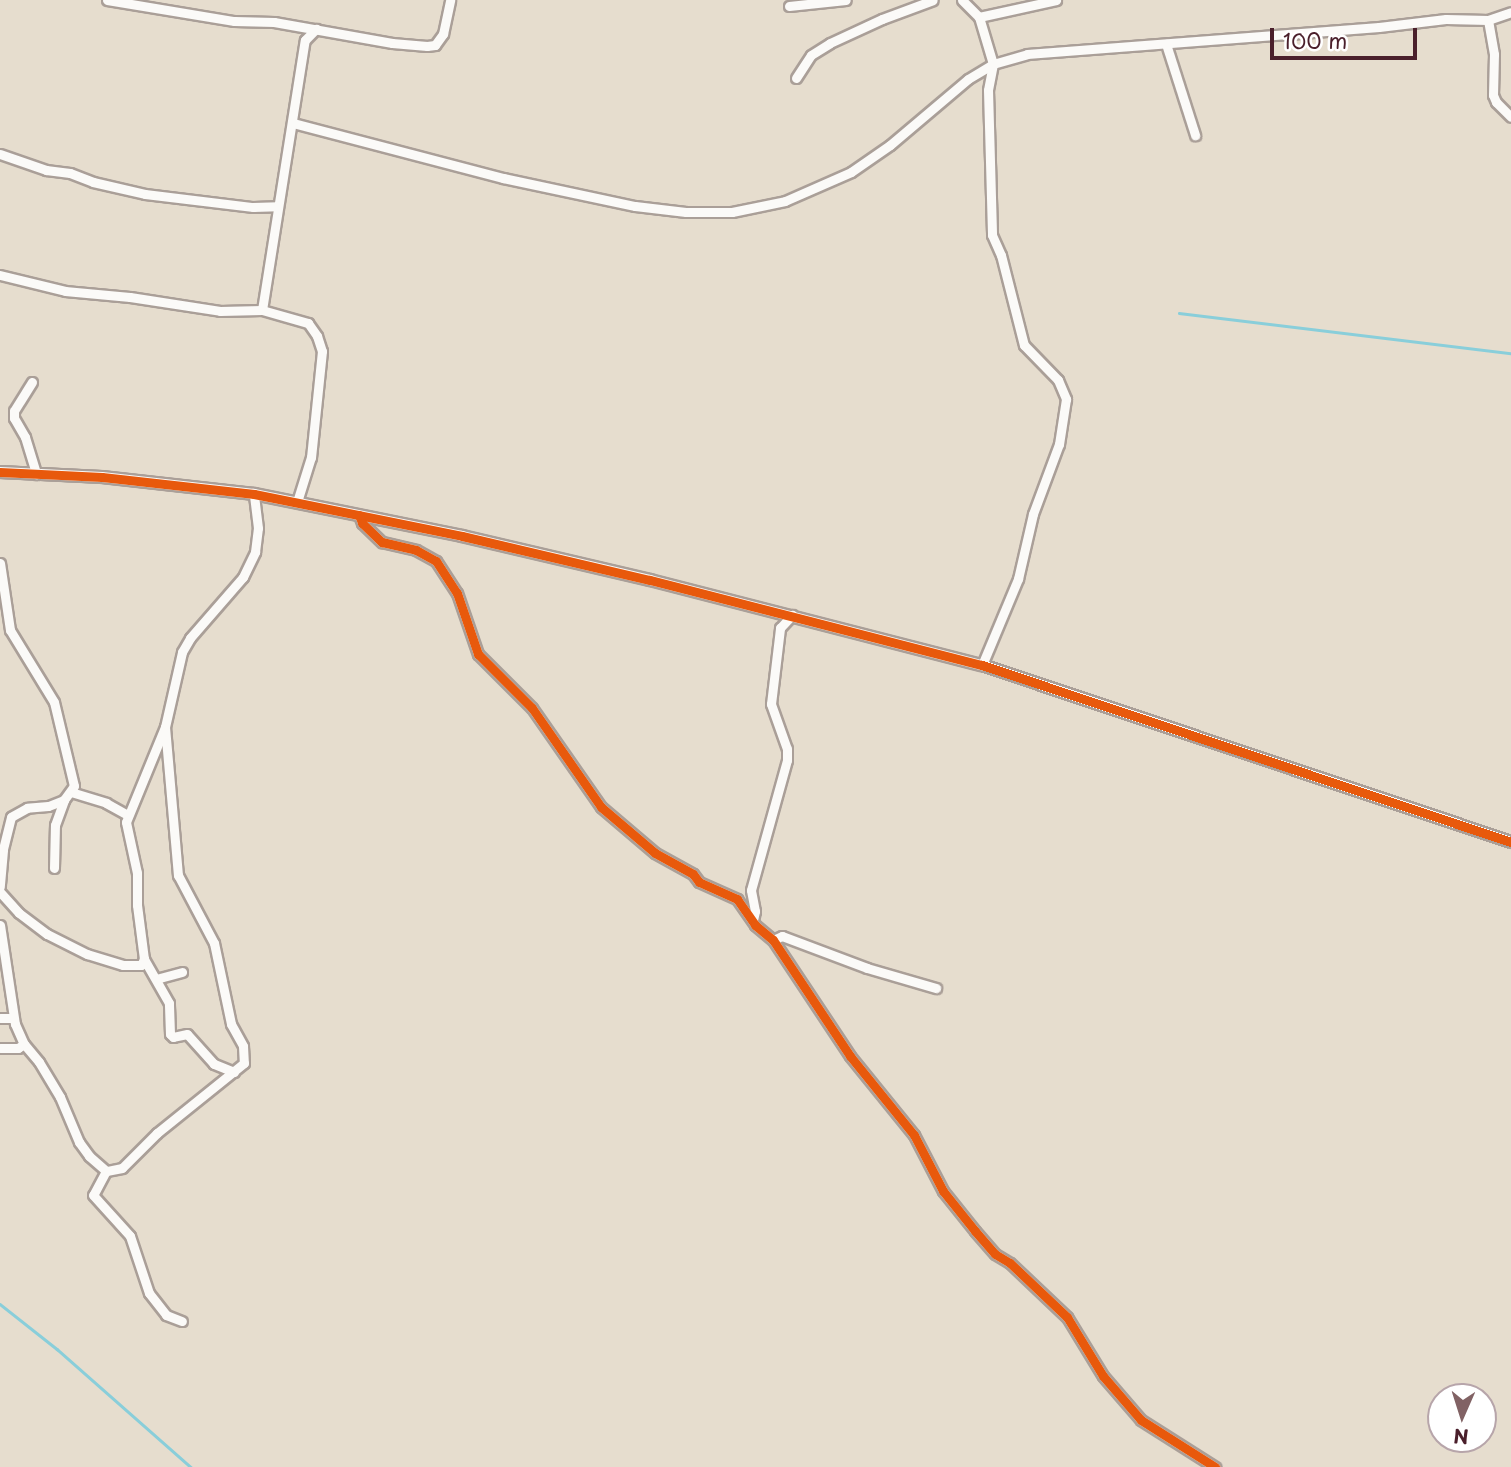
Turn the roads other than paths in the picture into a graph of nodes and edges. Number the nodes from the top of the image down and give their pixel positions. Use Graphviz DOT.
graph roads {
  1 [pos="107,0"];
  2 [pos="450,0"];
  3 [pos="846,0"];
  4 [pos="933,0"];
  5 [pos="962,0"];
  6 [pos="1056,0"];
  7 [pos="789,6"];
  8 [pos="1511,12"];
  9 [pos="979,17"];
  10 [pos="1488,20"];
  11 [pos="296,27"];
  12 [pos="316,29"];
  13 [pos="304,40"];
  14 [pos="1166,44"];
  15 [pos="993,64"];
  16 [pos="796,78"];
  17 [pos="1511,117"];
  18 [pos="293,123"];
  19 [pos="1195,135"];
  20 [pos="0,154"];
  21 [pos="277,206"];
  22 [pos="0,275"];
  23 [pos="262,310"];
  24 [pos="32,382"];
  25 [pos="0,472"];
  26 [pos="36,474"];
  27 [pos="254,494"];
  28 [pos="297,502"];
  29 [pos="359,515"];
  30 [pos="0,563"];
  31 [pos="792,615"];
  32 [pos="982,665"];
  33 [pos="165,727"];
  34 [pos="71,792"];
  35 [pos="64,800"];
  36 [pos="128,815"];
  37 [pos="1511,842"];
  38 [pos="54,868"];
  39 [pos="0,890"];
  40 [pos="752,920"];
  41 [pos="0,925"];
  42 [pos="773,940"];
  43 [pos="144,959"];
  44 [pos="182,972"];
  45 [pos="156,979"];
  46 [pos="936,988"];
  47 [pos="0,1018"];
  48 [pos="13,1018"];
  49 [pos="24,1044"];
  50 [pos="0,1048"];
  51 [pos="234,1072"];
  52 [pos="106,1171"];
  53 [pos="182,1321"];
  54 [pos="1215,1467"];
  1 -- 11 [label="street"];
  2 -- 12 [label="street"];
  3 -- 7 [label="street"];
  4 -- 16 [label="street"];
  5 -- 9 [label="street"];
  6 -- 9 [label="street"];
  8 -- 10 [label="street"];
  9 -- 15 [label="street"];
  10 -- 14 [label="street"];
  10 -- 17 [label="street"];
  11 -- 12 [label="street"];
  11 -- 13 [label="street"];
  12 -- 13 [label="street"];
  13 -- 18 [label="street"];
  14 -- 15 [label="street"];
  14 -- 19 [label="street"];
  15 -- 18 [label="street"];
  15 -- 32 [label="street"];
  18 -- 21 [label="street"];
  20 -- 21 [label="street"];
  21 -- 23 [label="street"];
  22 -- 23 [label="street"];
  23 -- 28 [label="street"];
  24 -- 26 [label="street"];
  25 -- 26 [label="street"];
  26 -- 27 [label="street"];
  27 -- 28 [label="street"];
  27 -- 33 [label="street"];
  28 -- 29 [label="street"];
  29 -- 31 [label="street"];
  29 -- 40 [label="street"];
  30 -- 34 [label="street"];
  31 -- 32 [label="street"];
  31 -- 40 [label="street"];
  32 -- 37 [label="street"];
  33 -- 36 [label="street"];
  33 -- 51 [label="street"];
  34 -- 35 [label="street"];
  34 -- 36 [label="street"];
  35 -- 38 [label="street"];
  35 -- 39 [label="street"];
  36 -- 43 [label="street"];
  39 -- 43 [label="street"];
  40 -- 42 [label="street"];
  41 -- 48 [label="street"];
  42 -- 46 [label="street"];
  42 -- 54 [label="street"];
  43 -- 45 [label="street"];
  44 -- 45 [label="street"];
  45 -- 51 [label="street"];
  47 -- 48 [label="street"];
  48 -- 49 [label="street"];
  49 -- 50 [label="street"];
  49 -- 52 [label="street"];
  51 -- 52 [label="street"];
  52 -- 53 [label="street"];
}
